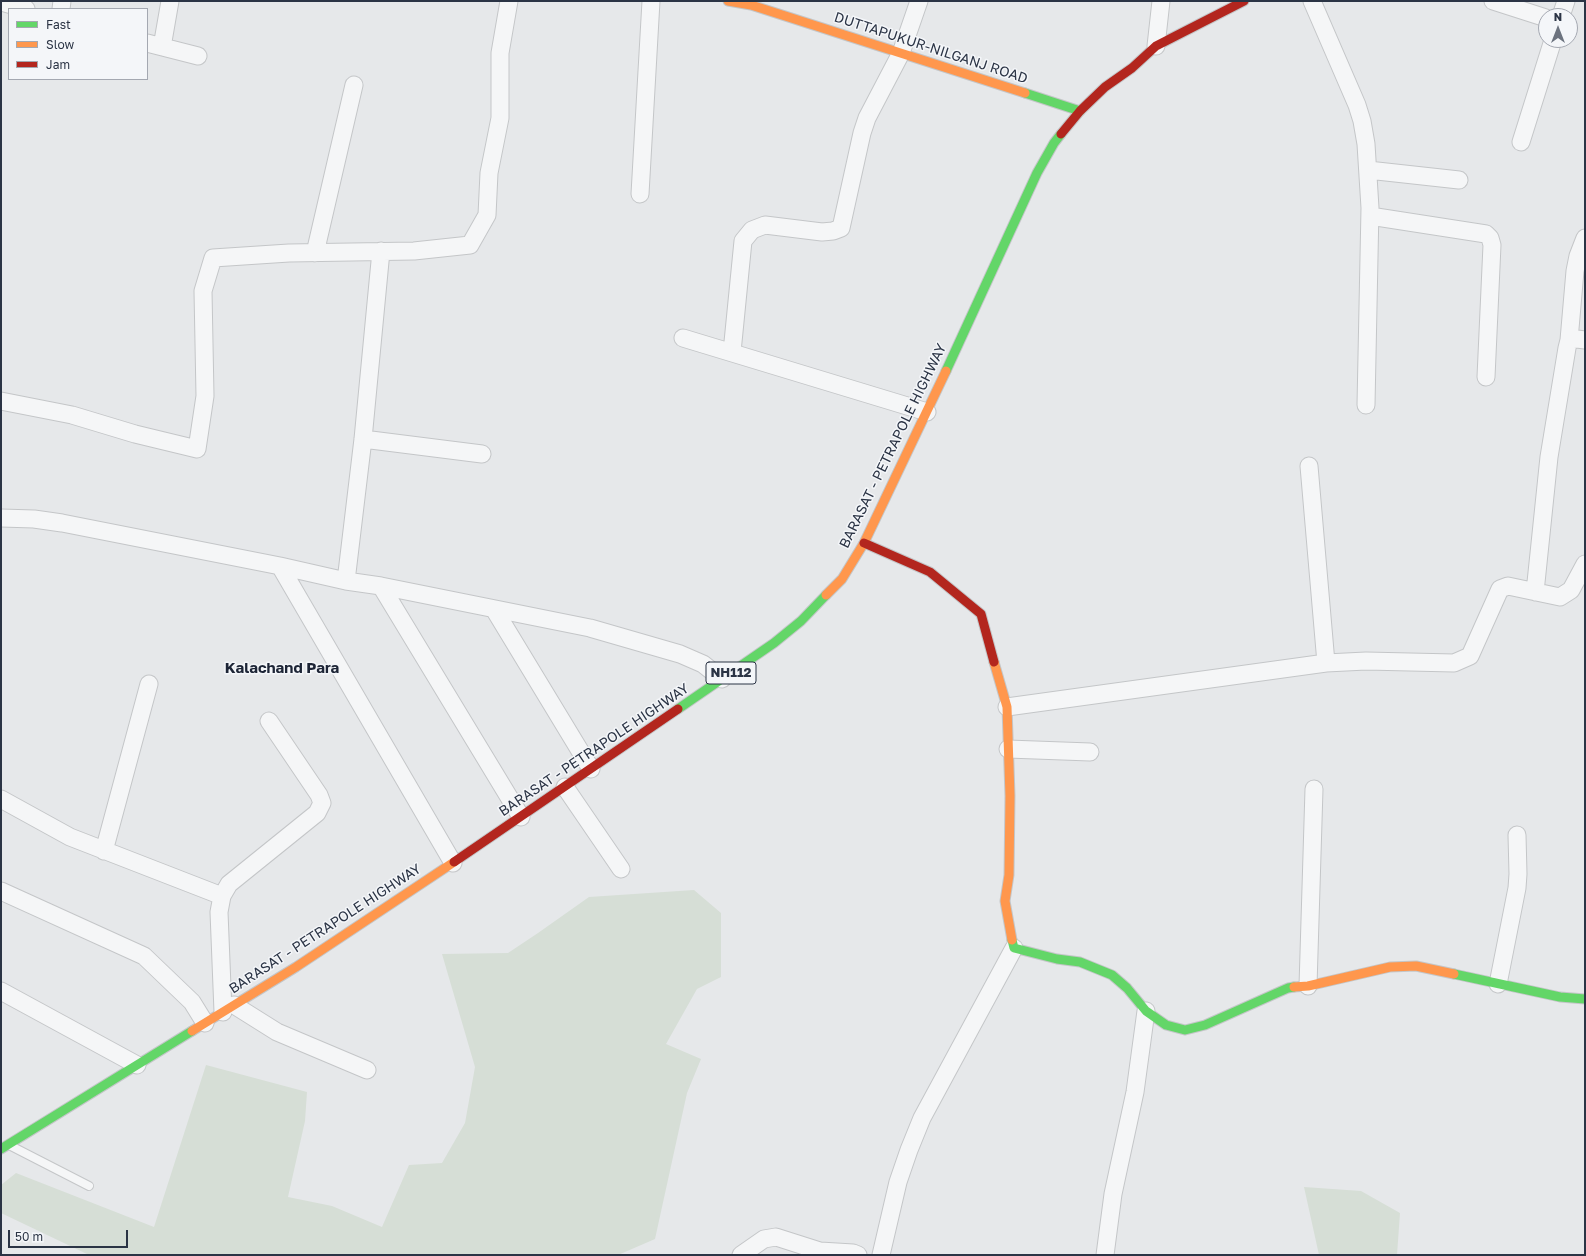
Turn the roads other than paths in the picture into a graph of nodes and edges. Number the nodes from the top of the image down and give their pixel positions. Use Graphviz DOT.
graph roads {
  1 [pos="170,1"];
  2 [pos="509,1"];
  3 [pos="651,1"];
  4 [pos="728,1"];
  5 [pos="919,1"];
  6 [pos="1160,1"];
  7 [pos="1244,1"];
  8 [pos="1312,1"];
  9 [pos="1493,1"];
  10 [pos="1,2"];
  11 [pos="752,3"];
  12 [pos="22,8"];
  13 [pos="1538,15"];
  14 [pos="154,45"];
  15 [pos="1156,46"];
  16 [pos="1550,48"];
  17 [pos="901,53"];
  18 [pos="198,56"];
  19 [pos="354,85"];
  20 [pos="1080,111"];
  21 [pos="1521,142"];
  22 [pos="1368,170"];
  23 [pos="1459,180"];
  24 [pos="640,194"];
  25 [pos="1370,216"];
  26 [pos="1585,238"];
  27 [pos="381,251"];
  28 [pos="315,253"];
  29 [pos="683,338"];
  30 [pos="1577,340"];
  31 [pos="732,352"];
  32 [pos="1486,378"];
  33 [pos="1,400"];
  34 [pos="1366,405"];
  35 [pos="927,412"];
  36 [pos="363,439"];
  37 [pos="482,454"];
  38 [pos="1309,466"];
  39 [pos="1,518"];
  40 [pos="864,543"];
  41 [pos="1585,564"];
  42 [pos="280,566"];
  43 [pos="346,581"];
  44 [pos="382,586"];
  45 [pos="1535,592"];
  46 [pos="494,609"];
  47 [pos="1326,663"];
  48 [pos="722,679"];
  49 [pos="149,684"];
  50 [pos="1007,707"];
  51 [pos="269,721"];
  52 [pos="1008,749"];
  53 [pos="1090,752"];
  54 [pos="591,769"];
  55 [pos="565,787"];
  56 [pos="1314,789"];
  57 [pos="1,799"];
  58 [pos="522,816"];
  59 [pos="1517,835"];
  60 [pos="104,851"];
  61 [pos="453,863"];
  62 [pos="622,869"];
  63 [pos="1,891"];
  64 [pos="222,896"];
  65 [pos="1014,948"];
  66 [pos="1498,984"];
  67 [pos="1308,986"];
  68 [pos="1,992"];
  69 [pos="1585,999"];
  70 [pos="228,1008"];
  71 [pos="1146,1011"];
  72 [pos="205,1023"];
  73 [pos="136,1065"];
  74 [pos="367,1070"];
  75 [pos="5,1147"];
  76 [pos="89,1186"];
  77 [pos="741,1255"];
  78 [pos="858,1255"];
  79 [pos="881,1255"];
  80 [pos="1105,1255"];
  1 -- 14 [label="street"];
  2 -- 27 [label="street"];
  3 -- 24 [label="street"];
  4 -- 11 [label="main road, DUTTAPUKUR-NILGANJ ROAD"];
  5 -- 17 [label="street"];
  6 -- 15 [label="street"];
  7 -- 15 [label="main road, BARASAT - PETRAPOLE HIGHWAY / NH112"];
  8 -- 22 [label="street"];
  9 -- 13 [label="street"];
  10 -- 12 [label="street"];
  11 -- 17 [label="main road, DUTTAPUKUR-NILGANJ ROAD"];
  14 -- 18 [label="street"];
  15 -- 20 [label="main road, BARASAT - PETRAPOLE HIGHWAY / NH112"];
  16 -- 21 [label="street"];
  17 -- 20 [label="main road, DUTTAPUKUR-NILGANJ ROAD"];
  17 -- 31 [label="street"];
  19 -- 28 [label="street"];
  20 -- 35 [label="main road, BARASAT - PETRAPOLE HIGHWAY / NH112"];
  22 -- 23 [label="street"];
  22 -- 25 [label="street"];
  25 -- 32 [label="street"];
  25 -- 34 [label="street"];
  26 -- 30 [label="street"];
  27 -- 28 [label="street"];
  27 -- 36 [label="street"];
  28 -- 33 [label="street"];
  29 -- 31 [label="street"];
  30 -- 45 [label="street"];
  31 -- 35 [label="street"];
  35 -- 40 [label="main road, BARASAT - PETRAPOLE HIGHWAY / NH112"];
  36 -- 37 [label="street"];
  36 -- 43 [label="street"];
  38 -- 47 [label="street"];
  39 -- 42 [label="street"];
  40 -- 48 [label="main road, BARASAT - PETRAPOLE HIGHWAY / NH112"];
  40 -- 50 [label="main road"];
  41 -- 45 [label="street"];
  42 -- 43 [label="street"];
  42 -- 61 [label="street"];
  43 -- 44 [label="street"];
  44 -- 46 [label="street"];
  44 -- 58 [label="street"];
  45 -- 47 [label="street"];
  46 -- 48 [label="street"];
  46 -- 54 [label="street"];
  47 -- 50 [label="street"];
  48 -- 54 [label="main road, BARASAT - PETRAPOLE HIGHWAY / NH112"];
  49 -- 60 [label="street"];
  50 -- 52 [label="main road"];
  51 -- 64 [label="street"];
  52 -- 53 [label="street"];
  52 -- 65 [label="main road"];
  54 -- 55 [label="main road, BARASAT - PETRAPOLE HIGHWAY / NH112"];
  55 -- 58 [label="main road, BARASAT - PETRAPOLE HIGHWAY / NH112"];
  55 -- 62 [label="street"];
  56 -- 67 [label="street"];
  57 -- 60 [label="street"];
  58 -- 61 [label="main road, BARASAT - PETRAPOLE HIGHWAY / NH112"];
  59 -- 66 [label="street"];
  60 -- 64 [label="street"];
  61 -- 70 [label="main road, BARASAT - PETRAPOLE HIGHWAY / NH112"];
  63 -- 72 [label="street"];
  64 -- 70 [label="street"];
  65 -- 71 [label="main road"];
  65 -- 79 [label="street"];
  66 -- 67 [label="main road"];
  66 -- 69 [label="main road"];
  67 -- 71 [label="main road"];
  68 -- 73 [label="street"];
  70 -- 72 [label="main road, BARASAT - PETRAPOLE HIGHWAY / NH112"];
  70 -- 74 [label="street"];
  71 -- 80 [label="street"];
  72 -- 73 [label="main road, BARASAT - PETRAPOLE HIGHWAY / NH112"];
  73 -- 75 [label="main road, BARASAT - PETRAPOLE HIGHWAY / NH112"];
  75 -- 76 [label="lane"];
  77 -- 78 [label="street"];
}
